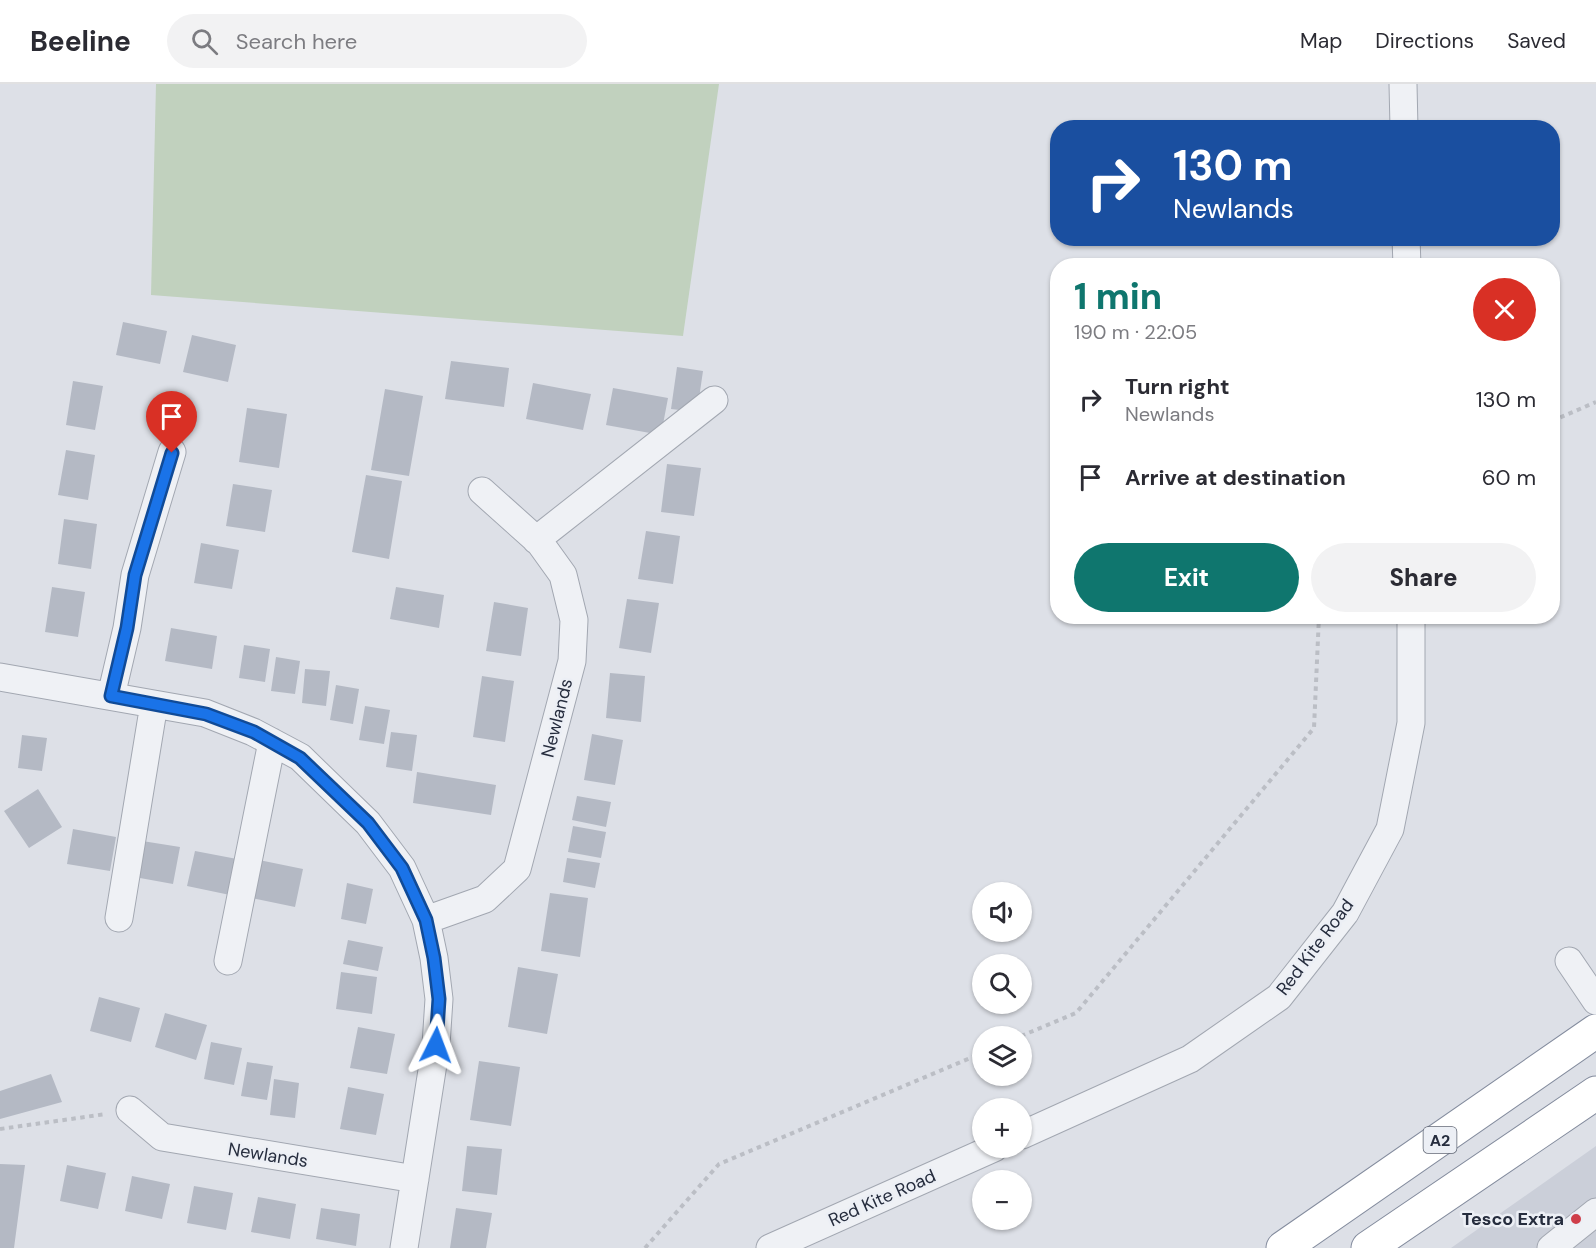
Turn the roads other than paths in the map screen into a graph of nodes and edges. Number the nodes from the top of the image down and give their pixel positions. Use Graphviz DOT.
graph roads {
  1 [pos="1403,84"];
  2 [pos="1404,120"];
  3 [pos="714,400"];
  4 [pos="172,453"];
  5 [pos="482,491"];
  6 [pos="536,540"];
  7 [pos="1411,624"];
  8 [pos="0,677"];
  9 [pos="111,696"];
  10 [pos="154,704"];
  11 [pos="272,742"];
  12 [pos="118,918"];
  13 [pos="426,920"];
  14 [pos="228,961"];
  15 [pos="1569,961"];
  16 [pos="1596,1001"];
  17 [pos="1596,1031"];
  18 [pos="1596,1092"];
  19 [pos="130,1110"];
  20 [pos="1032,1130"];
  21 [pos="972,1158"];
  22 [pos="415,1179"];
  23 [pos="1596,1212"];
  24 [pos="404,1248"];
  25 [pos="770,1248"];
  26 [pos="1283,1248"];
  27 [pos="1368,1248"];
  28 [pos="1551,1248"];
  1 -- 2 [label="street"];
  3 -- 6 [label="street"];
  4 -- 9 [label="street"];
  5 -- 6 [label="street, Newlands"];
  6 -- 13 [label="street, Newlands"];
  7 -- 20 [label="street, Red Kite Road"];
  8 -- 9 [label="street"];
  9 -- 10 [label="street"];
  10 -- 11 [label="street"];
  10 -- 12 [label="street"];
  11 -- 13 [label="street"];
  11 -- 14 [label="street"];
  13 -- 22 [label="street"];
  15 -- 16 [label="street"];
  17 -- 26 [label="highway, A2"];
  18 -- 27 [label="highway"];
  19 -- 22 [label="street, Newlands"];
  21 -- 25 [label="street, Red Kite Road"];
  22 -- 24 [label="street"];
  23 -- 28 [label="street"];
}
